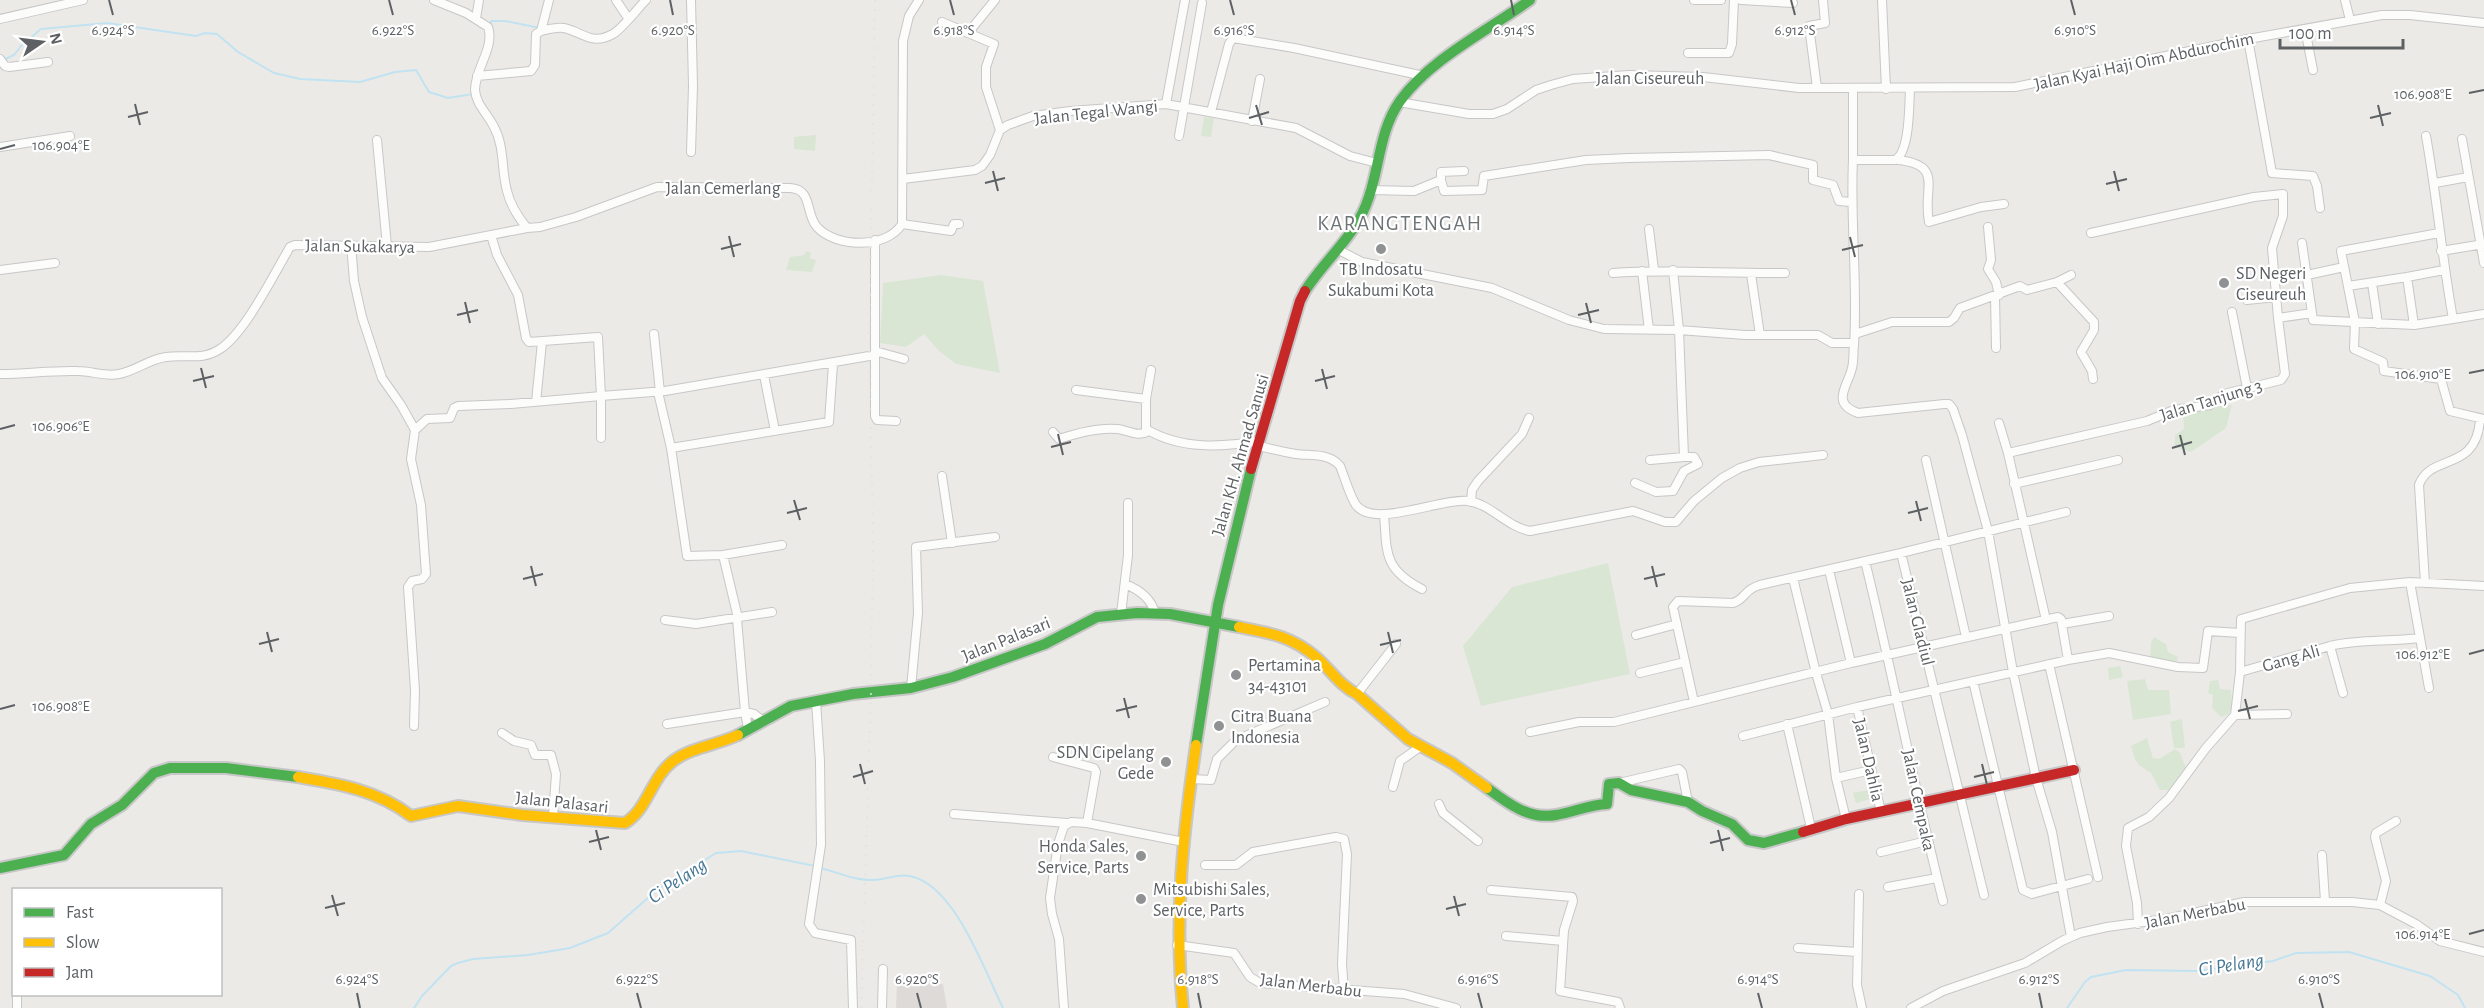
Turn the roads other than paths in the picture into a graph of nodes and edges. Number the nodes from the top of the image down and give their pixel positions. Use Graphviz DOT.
graph roads {
  1 [pos="83,0"];
  2 [pos="434,0"];
  3 [pos="479,0"];
  4 [pos="549,0"];
  5 [pos="616,0"];
  6 [pos="646,0"];
  7 [pos="691,0"];
  8 [pos="919,0"];
  9 [pos="995,0"];
  10 [pos="1185,0"];
  11 [pos="1530,0"];
  12 [pos="1694,0"];
  13 [pos="1721,0"];
  14 [pos="1734,0"];
  15 [pos="1741,0"];
  16 [pos="1823,0"];
  17 [pos="1881,0"];
  18 [pos="2345,0"];
  19 [pos="1202,3"];
  20 [pos="1793,3"];
  21 [pos="43,4"];
  22 [pos="628,18"];
  23 [pos="0,19"];
  24 [pos="476,19"];
  25 [pos="2350,21"];
  26 [pos="942,22"];
  27 [pos="2484,23"];
  28 [pos="2305,29"];
  29 [pos="541,31"];
  30 [pos="968,33"];
  31 [pos="2248,39"];
  32 [pos="1688,53"];
  33 [pos="0,59"];
  34 [pos="48,62"];
  35 [pos="2313,70"];
  36 [pos="477,76"];
  37 [pos="1426,76"];
  38 [pos="1260,79"];
  39 [pos="1817,88"];
  40 [pos="1853,89"];
  41 [pos="1886,89"];
  42 [pos="1910,89"];
  43 [pos="1398,102"];
  44 [pos="1166,104"];
  45 [pos="1183,107"];
  46 [pos="1211,112"];
  47 [pos="1252,121"];
  48 [pos="1000,130"];
  49 [pos="70,136"];
  50 [pos="1179,136"];
  51 [pos="2426,136"];
  52 [pos="2462,139"];
  53 [pos="377,140"];
  54 [pos="0,147"];
  55 [pos="691,152"];
  56 [pos="1900,156"];
  57 [pos="1853,160"];
  58 [pos="1377,163"];
  59 [pos="1464,171"];
  60 [pos="2468,177"];
  61 [pos="903,179"];
  62 [pos="1441,180"];
  63 [pos="2435,183"];
  64 [pos="1370,190"];
  65 [pos="1851,201"];
  66 [pos="2004,204"];
  67 [pos="2320,208"];
  68 [pos="902,224"];
  69 [pos="959,224"];
  70 [pos="1988,227"];
  71 [pos="527,228"];
  72 [pos="1649,229"];
  73 [pos="2091,233"];
  74 [pos="2439,233"];
  75 [pos="491,235"];
  76 [pos="875,240"];
  77 [pos="2302,243"];
  78 [pos="351,244"];
  79 [pos="2482,245"];
  80 [pos="387,246"];
  81 [pos="1336,249"];
  82 [pos="2441,251"];
  83 [pos="55,263"];
  84 [pos="2484,263"];
  85 [pos="2344,267"];
  86 [pos="0,270"];
  87 [pos="1654,270"];
  88 [pos="1673,270"];
  89 [pos="2444,270"];
  90 [pos="1642,271"];
  91 [pos="1613,273"];
  92 [pos="1785,273"];
  93 [pos="1751,274"];
  94 [pos="2071,275"];
  95 [pos="2307,275"];
  96 [pos="2407,277"];
  97 [pos="2057,282"];
  98 [pos="2372,283"];
  99 [pos="2348,286"];
  100 [pos="1997,295"];
  101 [pos="2276,297"];
  102 [pos="2247,300"];
  103 [pos="2232,312"];
  104 [pos="2312,313"];
  105 [pos="2484,314"];
  106 [pos="2278,318"];
  107 [pos="2453,319"];
  108 [pos="2355,322"];
  109 [pos="2378,324"];
  110 [pos="2414,325"];
  111 [pos="1649,330"];
  112 [pos="1679,330"];
  113 [pos="654,334"];
  114 [pos="1760,335"];
  115 [pos="1854,338"];
  116 [pos="542,342"];
  117 [pos="1996,348"];
  118 [pos="875,353"];
  119 [pos="904,359"];
  120 [pos="833,364"];
  121 [pos="1151,370"];
  122 [pos="0,374"];
  123 [pos="764,375"];
  124 [pos="2093,379"];
  125 [pos="2247,388"];
  126 [pos="1076,390"];
  127 [pos="659,392"];
  128 [pos="601,396"];
  129 [pos="1146,399"];
  130 [pos="536,402"];
  131 [pos="1529,418"];
  132 [pos="2482,419"];
  133 [pos="896,421"];
  134 [pos="1999,423"];
  135 [pos="415,430"];
  136 [pos="774,431"];
  137 [pos="1149,431"];
  138 [pos="1053,432"];
  139 [pos="601,438"];
  140 [pos="1259,444"];
  141 [pos="671,448"];
  142 [pos="2008,453"];
  143 [pos="1823,454"];
  144 [pos="1684,457"];
  145 [pos="1650,460"];
  146 [pos="1926,460"];
  147 [pos="2118,460"];
  148 [pos="942,476"];
  149 [pos="1635,483"];
  150 [pos="2014,484"];
  151 [pos="1128,502"];
  152 [pos="1471,502"];
  153 [pos="2066,512"];
  154 [pos="1384,514"];
  155 [pos="2023,522"];
  156 [pos="1988,531"];
  157 [pos="995,537"];
  158 [pos="952,543"];
  159 [pos="1943,543"];
  160 [pos="782,545"];
  161 [pos="1901,553"];
  162 [pos="723,555"];
  163 [pos="1865,561"];
  164 [pos="1829,570"];
  165 [pos="1793,578"];
  166 [pos="2410,582"];
  167 [pos="2425,583"];
  168 [pos="1125,584"];
  169 [pos="2484,586"];
  170 [pos="1422,589"];
  171 [pos="772,612"];
  172 [pos="1121,614"];
  173 [pos="1155,614"];
  174 [pos="2109,616"];
  175 [pos="737,618"];
  176 [pos="665,620"];
  177 [pos="2046,620"];
  178 [pos="1215,624"];
  179 [pos="1677,624"];
  180 [pos="2062,624"];
  181 [pos="2005,628"];
  182 [pos="2240,633"];
  183 [pos="1636,635"];
  184 [pos="1966,637"];
  185 [pos="2419,638"];
  186 [pos="1396,644"];
  187 [pos="2330,646"];
  188 [pos="1924,647"];
  189 [pos="1889,655"];
  190 [pos="2068,660"];
  191 [pos="1685,662"];
  192 [pos="1851,663"];
  193 [pos="2049,664"];
  194 [pos="2013,672"];
  195 [pos="2240,672"];
  196 [pos="1640,673"];
  197 [pos="1816,673"];
  198 [pos="1973,681"];
  199 [pos="911,688"];
  200 [pos="2429,688"];
  201 [pos="1935,691"];
  202 [pos="2343,693"];
  203 [pos="1357,694"];
  204 [pos="1898,699"];
  205 [pos="816,701"];
  206 [pos="1325,702"];
  207 [pos="1694,702"];
  208 [pos="1857,707"];
  209 [pos="745,712"];
  210 [pos="1828,714"];
  211 [pos="2287,714"];
  212 [pos="2235,715"];
  213 [pos="763,721"];
  214 [pos="667,724"];
  215 [pos="1787,724"];
  216 [pos="414,726"];
  217 [pos="748,728"];
  218 [pos="1530,732"];
  219 [pos="502,733"];
  220 [pos="1743,736"];
  221 [pos="1420,747"];
  222 [pos="1053,758"];
  223 [pos="1871,770"];
  224 [pos="2074,770"];
  225 [pos="1836,778"];
  226 [pos="2036,778"];
  227 [pos="1191,779"];
  228 [pos="1619,783"];
  229 [pos="1998,786"];
  230 [pos="1393,787"];
  231 [pos="1960,795"];
  232 [pos="1688,801"];
  233 [pos="1439,804"];
  234 [pos="1919,804"];
  235 [pos="1881,812"];
  236 [pos="954,814"];
  237 [pos="553,817"];
  238 [pos="1846,819"];
  239 [pos="2396,821"];
  240 [pos="1067,823"];
  241 [pos="1087,823"];
  242 [pos="1811,828"];
  243 [pos="1478,841"];
  244 [pos="1927,841"];
  245 [pos="1184,842"];
  246 [pos="1881,852"];
  247 [pos="2322,855"];
  248 [pos="1205,865"];
  249 [pos="0,868"];
  250 [pos="2098,877"];
  251 [pos="1937,878"];
  252 [pos="2088,879"];
  253 [pos="2063,886"];
  254 [pos="1888,887"];
  255 [pos="1491,890"];
  256 [pos="1859,894"];
  257 [pos="1984,895"];
  258 [pos="1942,901"];
  259 [pos="2325,901"];
  260 [pos="2380,905"];
  261 [pos="2138,924"];
  262 [pos="1506,936"];
  263 [pos="2071,937"];
  264 [pos="1563,941"];
  265 [pos="1177,945"];
  266 [pos="1798,948"];
  267 [pos="1857,952"];
  268 [pos="2484,952"];
  269 [pos="883,969"];
  270 [pos="1344,991"];
  271 [pos="1183,1006"];
  272 [pos="854,1008"];
  273 [pos="882,1008"];
  274 [pos="1064,1008"];
  275 [pos="1456,1008"];
  276 [pos="1620,1008"];
  277 [pos="1862,1008"];
  278 [pos="1911,1008"];
  1 -- 21 [label="street"];
  2 -- 24 [label="street"];
  3 -- 24 [label="street"];
  4 -- 29 [label="street"];
  5 -- 22 [label="street"];
  6 -- 22 [label="street"];
  7 -- 55 [label="street"];
  8 -- 61 [label="street"];
  9 -- 30 [label="street"];
  10 -- 44 [label="street"];
  11 -- 37 [label="main road, Jalan KH. Ahmad Sanusi"];
  12 -- 13 [label="street"];
  14 -- 32 [label="street"];
  15 -- 20 [label="street"];
  16 -- 39 [label="street"];
  17 -- 41 [label="street"];
  18 -- 25 [label="street"];
  19 -- 45 [label="street"];
  21 -- 23 [label="street"];
  22 -- 29 [label="street"];
  24 -- 36 [label="street"];
  25 -- 27 [label="street, Jalan Kyai Haji Oim Abdurochim"];
  25 -- 28 [label="street, Jalan Kyai Haji Oim Abdurochim"];
  26 -- 30 [label="street"];
  28 -- 31 [label="street, Jalan Kyai Haji Oim Abdurochim"];
  28 -- 35 [label="street"];
  29 -- 36 [label="street"];
  30 -- 48 [label="street"];
  31 -- 42 [label="street, Jalan Kyai Haji Oim Abdurochim"];
  31 -- 67 [label="street"];
  33 -- 34 [label="street"];
  36 -- 71 [label="street"];
  37 -- 43 [label="main road, Jalan KH. Ahmad Sanusi"];
  37 -- 46 [label="street"];
  38 -- 47 [label="street"];
  39 -- 40 [label="street, Jalan Ciseureuh"];
  39 -- 43 [label="street, Jalan Ciseureuh"];
  40 -- 41 [label="street, Jalan Ciseureuh"];
  40 -- 57 [label="street"];
  41 -- 42 [label="street, Jalan Ciseureuh"];
  42 -- 56 [label="street"];
  43 -- 58 [label="main road, Jalan KH. Ahmad Sanusi"];
  44 -- 45 [label="street, Jalan Tegal Wangi"];
  44 -- 48 [label="street, Jalan Tegal Wangi"];
  45 -- 46 [label="street, Jalan Tegal Wangi"];
  45 -- 50 [label="street"];
  46 -- 47 [label="street, Jalan Tegal Wangi"];
  47 -- 58 [label="street, Jalan Tegal Wangi"];
  48 -- 61 [label="street"];
  49 -- 54 [label="street"];
  51 -- 63 [label="street"];
  52 -- 60 [label="street"];
  53 -- 80 [label="street"];
  56 -- 57 [label="street"];
  56 -- 66 [label="street"];
  57 -- 65 [label="street"];
  58 -- 64 [label="main road, Jalan KH. Ahmad Sanusi"];
  59 -- 62 [label="street"];
  60 -- 63 [label="street"];
  60 -- 79 [label="street"];
  61 -- 68 [label="street"];
  62 -- 64 [label="street"];
  62 -- 65 [label="street"];
  63 -- 74 [label="street"];
  64 -- 81 [label="main road, Jalan KH. Ahmad Sanusi"];
  65 -- 115 [label="street"];
  68 -- 69 [label="street"];
  68 -- 76 [label="street, Jalan Cemerlang"];
  70 -- 100 [label="street"];
  71 -- 75 [label="street, Jalan Sukakarya"];
  71 -- 76 [label="street, Jalan Cemerlang"];
  72 -- 87 [label="street"];
  73 -- 101 [label="street"];
  74 -- 82 [label="street"];
  74 -- 85 [label="street"];
  75 -- 80 [label="street, Jalan Sukakarya"];
  75 -- 116 [label="street"];
  76 -- 118 [label="street"];
  77 -- 95 [label="street"];
  78 -- 80 [label="street, Jalan Sukakarya"];
  78 -- 122 [label="street, Jalan Sukakarya"];
  78 -- 135 [label="street"];
  79 -- 82 [label="street"];
  79 -- 84 [label="street"];
  81 -- 111 [label="street"];
  81 -- 140 [label="main road, Jalan KH. Ahmad Sanusi"];
  82 -- 89 [label="street"];
  83 -- 86 [label="street"];
  85 -- 95 [label="street"];
  85 -- 99 [label="street"];
  87 -- 88 [label="street"];
  87 -- 90 [label="street"];
  88 -- 93 [label="street"];
  88 -- 112 [label="street"];
  89 -- 96 [label="street"];
  89 -- 107 [label="street"];
  90 -- 91 [label="street"];
  90 -- 111 [label="street"];
  92 -- 93 [label="street"];
  93 -- 114 [label="street"];
  94 -- 97 [label="street"];
  95 -- 104 [label="street"];
  96 -- 98 [label="street"];
  96 -- 110 [label="street"];
  97 -- 100 [label="street"];
  97 -- 124 [label="street"];
  98 -- 99 [label="street"];
  98 -- 109 [label="street"];
  99 -- 108 [label="street"];
  100 -- 115 [label="street"];
  100 -- 117 [label="street"];
  101 -- 102 [label="street"];
  101 -- 106 [label="street"];
  103 -- 125 [label="street"];
  104 -- 106 [label="street"];
  104 -- 108 [label="street"];
  105 -- 107 [label="street"];
  106 -- 125 [label="street, Jalan Tanjung 3"];
  107 -- 110 [label="street"];
  108 -- 109 [label="street"];
  108 -- 132 [label="street"];
  109 -- 110 [label="street"];
  111 -- 112 [label="street"];
  112 -- 114 [label="street"];
  112 -- 144 [label="street"];
  113 -- 127 [label="street"];
  114 -- 115 [label="street"];
  115 -- 156 [label="street"];
  116 -- 128 [label="street"];
  116 -- 130 [label="street"];
  118 -- 119 [label="street"];
  118 -- 120 [label="street"];
  118 -- 133 [label="street"];
  120 -- 123 [label="street"];
  120 -- 136 [label="street"];
  121 -- 129 [label="street"];
  123 -- 127 [label="street"];
  123 -- 136 [label="street"];
  125 -- 142 [label="street, Jalan Tanjung 3"];
  126 -- 129 [label="street"];
  127 -- 128 [label="street"];
  127 -- 141 [label="street"];
  128 -- 130 [label="street"];
  128 -- 139 [label="street"];
  129 -- 137 [label="street"];
  130 -- 135 [label="street"];
  131 -- 152 [label="street"];
  132 -- 167 [label="street"];
  134 -- 142 [label="street"];
  135 -- 216 [label="street"];
  136 -- 141 [label="street"];
  137 -- 138 [label="street"];
  137 -- 140 [label="street"];
  140 -- 154 [label="street"];
  140 -- 178 [label="main road, Jalan KH. Ahmad Sanusi"];
  141 -- 162 [label="street"];
  142 -- 150 [label="street"];
  143 -- 152 [label="street"];
  144 -- 145 [label="street"];
  144 -- 149 [label="street"];
  146 -- 159 [label="street"];
  147 -- 150 [label="street"];
  148 -- 158 [label="street"];
  150 -- 155 [label="street"];
  151 -- 168 [label="street"];
  152 -- 154 [label="street"];
  153 -- 155 [label="street"];
  154 -- 170 [label="street"];
  155 -- 156 [label="street"];
  155 -- 177 [label="street"];
  156 -- 159 [label="street"];
  156 -- 181 [label="street"];
  157 -- 158 [label="street"];
  158 -- 199 [label="street"];
  159 -- 161 [label="street"];
  159 -- 184 [label="street"];
  160 -- 162 [label="street"];
  161 -- 163 [label="street"];
  161 -- 188 [label="street, Jalan Gladiul"];
  162 -- 175 [label="street"];
  163 -- 164 [label="street"];
  163 -- 189 [label="street, Jalan Cempaka"];
  164 -- 165 [label="street"];
  164 -- 192 [label="street"];
  165 -- 179 [label="street"];
  165 -- 197 [label="street"];
  166 -- 167 [label="street"];
  166 -- 182 [label="street"];
  166 -- 185 [label="street"];
  167 -- 169 [label="street"];
  168 -- 172 [label="street"];
  168 -- 173 [label="street"];
  171 -- 175 [label="street"];
  172 -- 173 [label="main road, Jalan Palasari"];
  172 -- 199 [label="main road, Jalan Palasari"];
  173 -- 178 [label="main road, Jalan Palasari"];
  174 -- 180 [label="street"];
  175 -- 176 [label="street"];
  175 -- 209 [label="street"];
  177 -- 180 [label="street"];
  177 -- 181 [label="street"];
  178 -- 203 [label="main road, Jalan Palasari"];
  178 -- 227 [label="main road, Jalan KH. Ahmad Sanusi"];
  179 -- 183 [label="street"];
  179 -- 191 [label="street"];
  180 -- 190 [label="street"];
  181 -- 184 [label="street"];
  181 -- 194 [label="street"];
  182 -- 190 [label="street"];
  182 -- 195 [label="street"];
  184 -- 188 [label="street"];
  185 -- 187 [label="street"];
  185 -- 200 [label="street"];
  186 -- 203 [label="street"];
  187 -- 195 [label="street, Gang Ali"];
  187 -- 202 [label="street, Gang Ali"];
  188 -- 189 [label="street"];
  188 -- 201 [label="street, Jalan Gladiul"];
  189 -- 192 [label="street"];
  189 -- 204 [label="street, Jalan Cempaka"];
  190 -- 193 [label="street"];
  191 -- 196 [label="street"];
  191 -- 207 [label="street"];
  192 -- 197 [label="street"];
  193 -- 194 [label="street"];
  193 -- 224 [label="street"];
  194 -- 198 [label="street"];
  194 -- 226 [label="street"];
  195 -- 212 [label="street"];
  197 -- 207 [label="street"];
  197 -- 210 [label="street"];
  198 -- 201 [label="street"];
  198 -- 229 [label="street"];
  199 -- 205 [label="main road, Jalan Palasari"];
  201 -- 204 [label="street"];
  201 -- 231 [label="street, Jalan Gladiul"];
  203 -- 221 [label="main road, Jalan Palasari"];
  204 -- 208 [label="street"];
  204 -- 234 [label="street, Jalan Cempaka"];
  205 -- 213 [label="main road, Jalan Palasari"];
  205 -- 272 [label="street"];
  206 -- 227 [label="street"];
  207 -- 218 [label="street"];
  208 -- 210 [label="street"];
  208 -- 223 [label="street, Jalan Dahlia"];
  209 -- 213 [label="street"];
  209 -- 214 [label="street"];
  209 -- 217 [label="street"];
  210 -- 215 [label="street"];
  210 -- 225 [label="street"];
  211 -- 212 [label="street"];
  212 -- 261 [label="street"];
  213 -- 217 [label="main road, Jalan Palasari"];
  215 -- 220 [label="street"];
  215 -- 242 [label="street"];
  217 -- 237 [label="main road, Jalan Palasari"];
  219 -- 237 [label="street"];
  221 -- 228 [label="main road, Jalan Palasari"];
  221 -- 230 [label="street"];
  222 -- 241 [label="street"];
  223 -- 225 [label="street"];
  223 -- 235 [label="street, Jalan Dahlia"];
  224 -- 226 [label="main road"];
  224 -- 250 [label="street"];
  225 -- 238 [label="street"];
  226 -- 229 [label="main road"];
  226 -- 253 [label="street"];
  227 -- 245 [label="main road, Jalan KH. Ahmad Sanusi"];
  228 -- 232 [label="main road"];
  228 -- 232 [label="street"];
  229 -- 231 [label="main road"];
  229 -- 253 [label="street"];
  231 -- 234 [label="main road"];
  231 -- 257 [label="street, Jalan Gladiul"];
  232 -- 242 [label="main road"];
  233 -- 243 [label="street"];
  234 -- 235 [label="main road"];
  234 -- 244 [label="street, Jalan Cempaka"];
  235 -- 238 [label="main road"];
  236 -- 240 [label="street"];
  237 -- 249 [label="main road, Jalan Palasari"];
  238 -- 242 [label="main road"];
  239 -- 260 [label="street"];
  240 -- 241 [label="street"];
  240 -- 274 [label="street"];
  241 -- 245 [label="street"];
  244 -- 246 [label="street"];
  244 -- 251 [label="street, Jalan Cempaka"];
  245 -- 265 [label="main road, Jalan KH. Ahmad Sanusi"];
  247 -- 259 [label="street"];
  248 -- 270 [label="street"];
  251 -- 254 [label="street"];
  251 -- 258 [label="street, Jalan Cempaka"];
  252 -- 253 [label="street"];
  253 -- 263 [label="street"];
  255 -- 264 [label="street"];
  256 -- 267 [label="street"];
  259 -- 260 [label="street, Jalan Merbabu"];
  259 -- 261 [label="street, Jalan Merbabu"];
  260 -- 268 [label="street, Jalan Merbabu"];
  261 -- 263 [label="street, Jalan Merbabu"];
  262 -- 264 [label="street"];
  263 -- 278 [label="street, Jalan Merbabu"];
  264 -- 276 [label="street"];
  265 -- 270 [label="street, Jalan Merbabu"];
  265 -- 271 [label="main road, Jalan KH. Ahmad Sanusi"];
  266 -- 267 [label="street"];
  267 -- 277 [label="street"];
  269 -- 273 [label="street"];
  270 -- 275 [label="street, Jalan Merbabu"];
}
